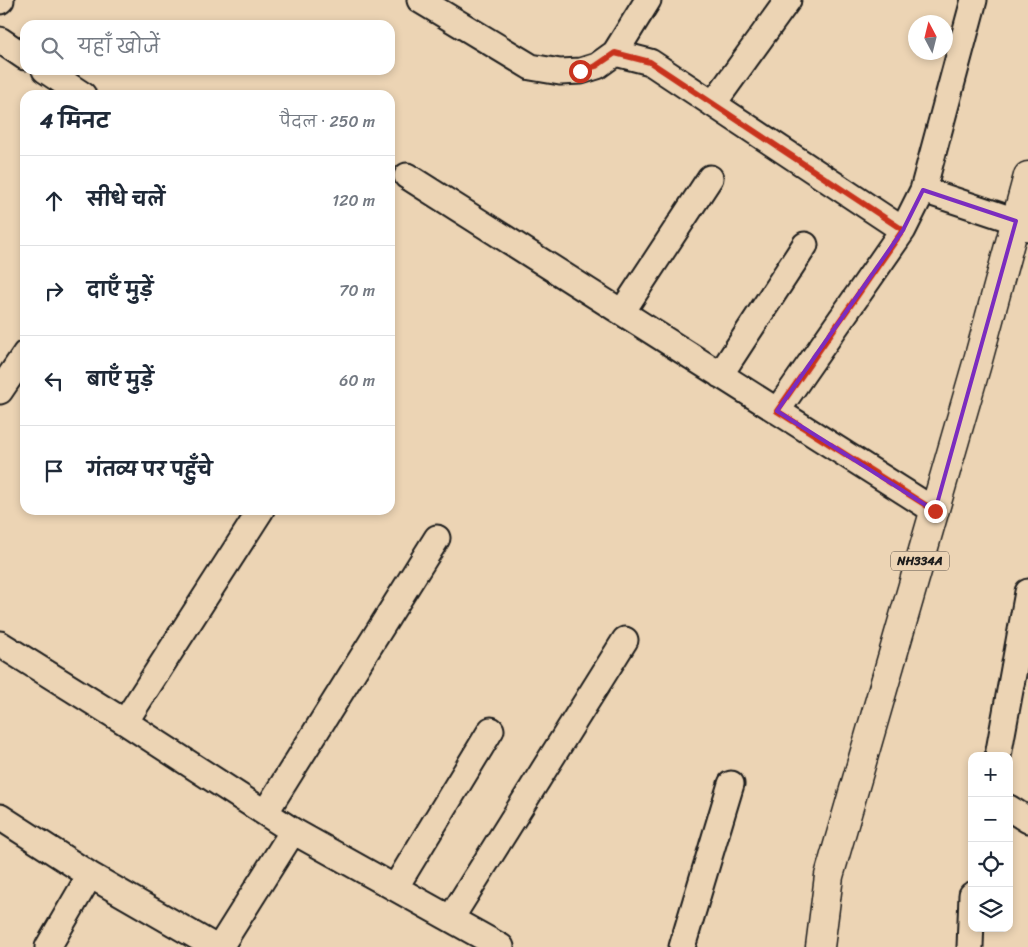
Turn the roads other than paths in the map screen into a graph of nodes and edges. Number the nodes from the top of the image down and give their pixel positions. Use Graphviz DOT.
graph roads {
  1 [pos="420,0"];
  2 [pos="648,0"];
  3 [pos="788,0"];
  4 [pos="974,0"];
  5 [pos="450,7"];
  6 [pos="0,40"];
  7 [pos="615,53"];
  8 [pos="20,54"];
  9 [pos="53,75"];
  10 [pos="75,90"];
  11 [pos="713,104"];
  12 [pos="407,176"];
  13 [pos="1028,176"];
  14 [pos="710,178"];
  15 [pos="922,190"];
  16 [pos="1022,225"];
  17 [pos="903,230"];
  18 [pos="805,245"];
  19 [pos="622,312"];
  20 [pos="20,361"];
  21 [pos="720,375"];
  22 [pos="0,391"];
  23 [pos="777,411"];
  24 [pos="935,511"];
  25 [pos="258,515"];
  26 [pos="438,538"];
  27 [pos="1028,592"];
  28 [pos="625,640"];
  29 [pos="0,644"];
  30 [pos="125,722"];
  31 [pos="491,730"];
  32 [pos="999,752"];
  33 [pos="731,784"];
  34 [pos="1013,811"];
  35 [pos="264,813"];
  36 [pos="0,817"];
  37 [pos="1028,820"];
  38 [pos="293,831"];
  39 [pos="90,875"];
  40 [pos="395,888"];
  41 [pos="451,918"];
  42 [pos="971,932"];
  43 [pos="486,943"];
  44 [pos="48,947"];
  45 [pos="215,947"];
  46 [pos="220,947"];
  47 [pos="682,947"];
  48 [pos="820,947"];
  49 [pos="970,947"];
  1 -- 5 [label="street"];
  2 -- 7 [label="street"];
  3 -- 11 [label="street"];
  4 -- 15 [label="street"];
  5 -- 7 [label="street"];
  6 -- 8 [label="street"];
  7 -- 11 [label="street"];
  9 -- 10 [label="street"];
  11 -- 17 [label="street"];
  12 -- 19 [label="street"];
  13 -- 16 [label="highway, NH334A"];
  14 -- 19 [label="street"];
  15 -- 16 [label="street"];
  15 -- 17 [label="street"];
  16 -- 24 [label="highway, NH334A"];
  17 -- 23 [label="street"];
  18 -- 21 [label="street"];
  19 -- 21 [label="street"];
  20 -- 22 [label="street"];
  21 -- 23 [label="street"];
  23 -- 24 [label="street"];
  24 -- 48 [label="highway, NH334A"];
  25 -- 30 [label="street"];
  26 -- 35 [label="street"];
  27 -- 32 [label="street"];
  28 -- 41 [label="street"];
  29 -- 30 [label="street"];
  30 -- 35 [label="street"];
  31 -- 40 [label="street"];
  33 -- 47 [label="street"];
  34 -- 37 [label="street"];
  35 -- 38 [label="street"];
  36 -- 39 [label="street"];
  38 -- 40 [label="street"];
  38 -- 46 [label="street"];
  39 -- 44 [label="street"];
  39 -- 45 [label="street"];
  40 -- 41 [label="street"];
  41 -- 43 [label="street"];
  42 -- 49 [label="street"];
}
